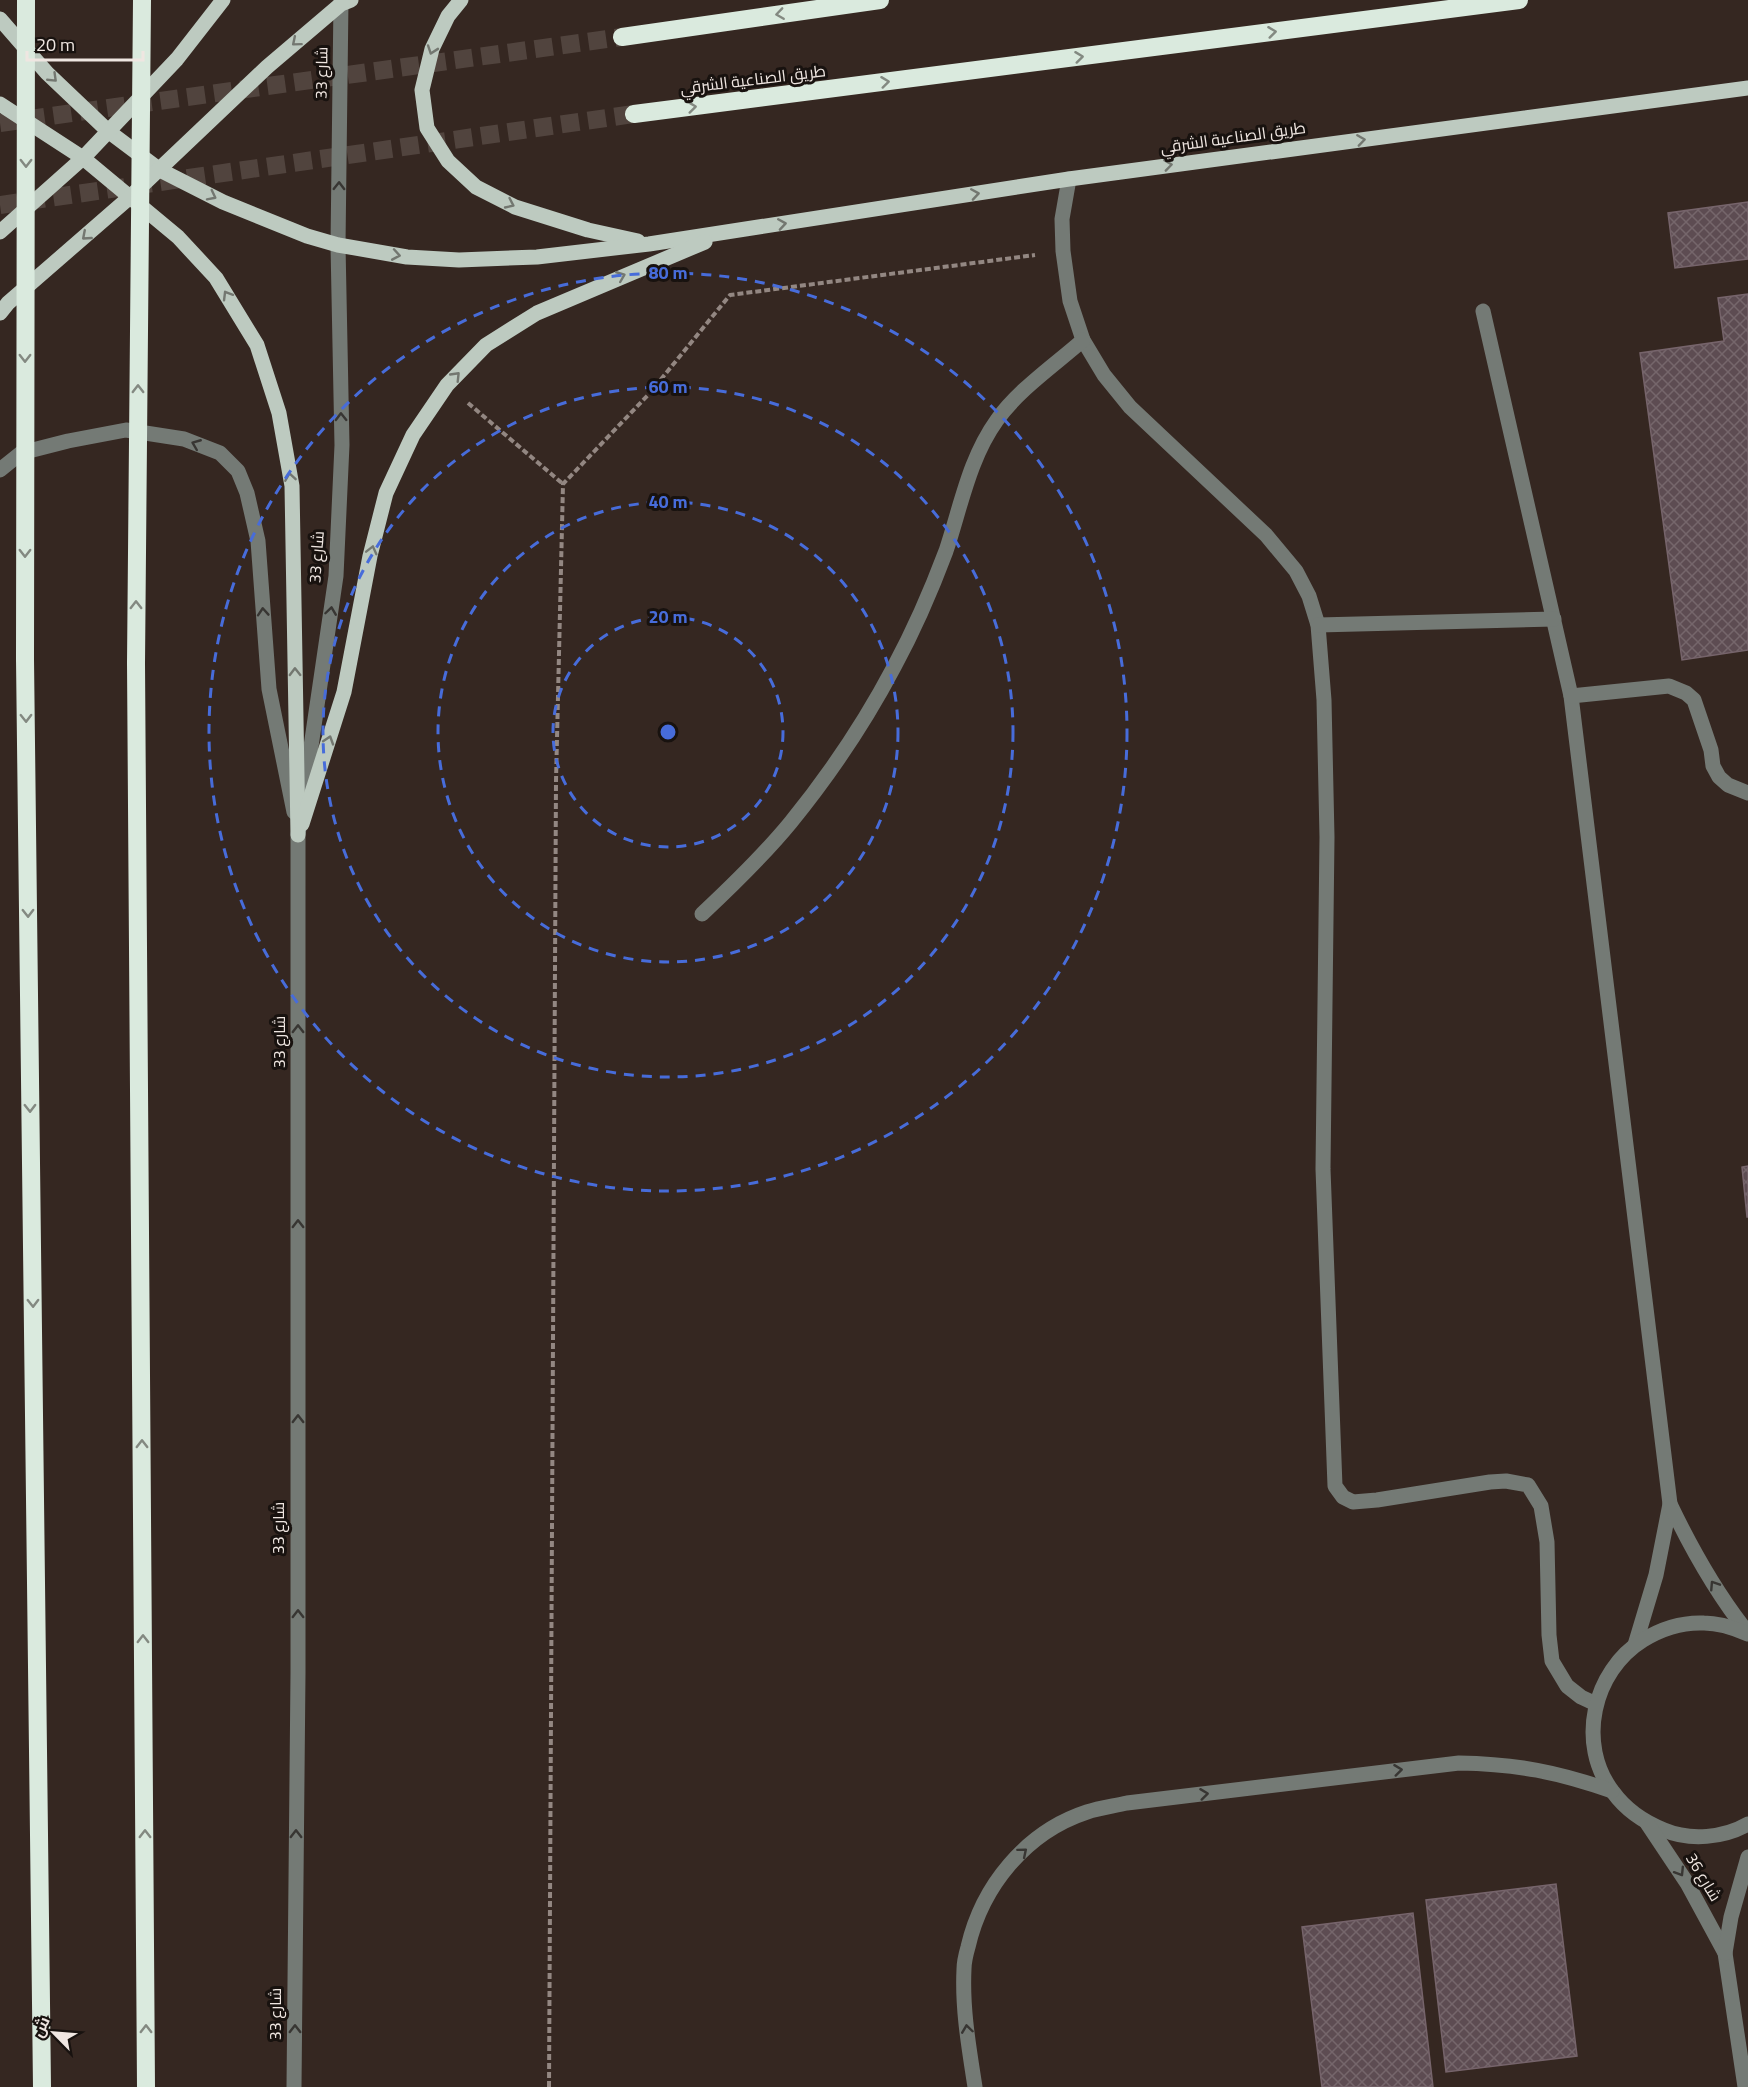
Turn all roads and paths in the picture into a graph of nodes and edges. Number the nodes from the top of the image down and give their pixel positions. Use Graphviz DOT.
graph roads {
  1 [pos="26,0"];
  2 [pos="142,0"];
  3 [pos="223,0"];
  4 [pos="462,0"];
  5 [pos="880,0"];
  6 [pos="1519,0"];
  7 [pos="345,2"];
  8 [pos="0,19"];
  9 [pos="622,37"];
  10 [pos="1748,88"];
  11 [pos="0,104"];
  12 [pos="634,114"];
  13 [pos="108,131"];
  14 [pos="83,158"];
  15 [pos="160,170"];
  16 [pos="1069,179"];
  17 [pos="130,197"];
  18 [pos="0,232"];
  19 [pos="724,234"];
  20 [pos="649,244"];
  21 [pos="338,245"];
  22 [pos="1063,251"];
  23 [pos="1483,311"];
  24 [pos="0,312"];
  25 [pos="1083,340"];
  26 [pos="447,385"];
  27 [pos="0,470"];
  28 [pos="563,484"];
  29 [pos="1554,619"];
  30 [pos="1318,625"];
  31 [pos="1571,696"];
  32 [pos="1748,793"];
  33 [pos="298,835"];
  34 [pos="702,914"];
  35 [pos="1670,1504"];
  36 [pos="1748,1633"];
  37 [pos="1635,1644"];
  38 [pos="1596,1704"];
  39 [pos="1612,1791"];
  40 [pos="1647,1823"];
  41 [pos="1748,1824"];
  42 [pos="1748,1857"];
  43 [pos="1725,1953"];
  44 [pos="42,2087"];
  45 [pos="146,2087"];
  46 [pos="294,2087"];
  47 [pos="549,2087"];
  48 [pos="975,2087"];
  49 [pos="1745,2087"];
  1 -- 44 [label="highway, one-way, bridge"];
  45 -- 2 [label="highway, one-way, bridge"];
  3 -- 13 [label="main road"];
  4 -- 20 [label="main road, one-way"];
  5 -- 9 [label="highway, one-way"];
  12 -- 6 [label="highway, طريق الصناعية الشرقي, one-way"];
  7 -- 15 [label="main road, one-way"];
  21 -- 7 [label="street, شارع 33, one-way"];
  8 -- 13 [label="main road, one-way"];
  16 -- 10 [label="main road, طريق الصناعية الشرقي, one-way"];
  11 -- 14 [label="main road"];
  13 -- 14 [label="main road"];
  13 -- 15 [label="main road"];
  14 -- 17 [label="main road"];
  14 -- 18 [label="main road"];
  15 -- 17 [label="main road"];
  15 -- 21 [label="main road, one-way"];
  19 -- 16 [label="main road, طريق الصناعية الشرقي, one-way"];
  16 -- 22 [label="street"];
  17 -- 24 [label="main road, one-way"];
  33 -- 17 [label="main road, one-way"];
  19 -- 20 [label="main road"];
  26 -- 19 [label="main road, one-way"];
  21 -- 20 [label="main road, one-way"];
  33 -- 21 [label="street, شارع 33, one-way"];
  22 -- 25 [label="street"];
  22 -- 28 [label="path"];
  23 -- 29 [label="street"];
  25 -- 30 [label="street"];
  25 -- 34 [label="street"];
  26 -- 28 [label="path"];
  33 -- 26 [label="main road, one-way"];
  33 -- 27 [label="street, one-way"];
  28 -- 47 [label="path"];
  29 -- 30 [label="street"];
  29 -- 31 [label="street"];
  30 -- 38 [label="street"];
  31 -- 32 [label="street"];
  31 -- 35 [label="street"];
  46 -- 33 [label="street, شارع 33, one-way"];
  36 -- 35 [label="street, one-way"];
  35 -- 37 [label="street"];
  36 -- 37 [label="street"];
  37 -- 38 [label="street"];
  38 -- 39 [label="street"];
  39 -- 40 [label="street"];
  48 -- 39 [label="street, one-way"];
  40 -- 41 [label="street"];
  40 -- 43 [label="street, شارع 36, one-way"];
  42 -- 43 [label="street, شارع 36"];
  43 -- 49 [label="street, شارع 36"];
}
